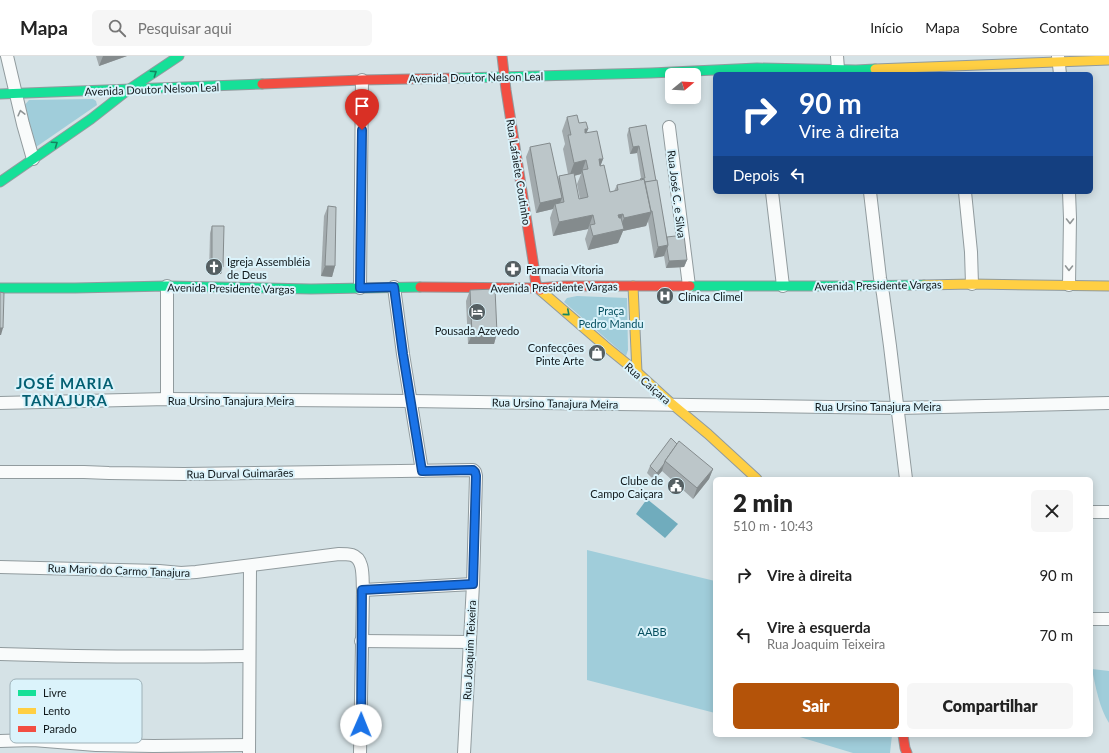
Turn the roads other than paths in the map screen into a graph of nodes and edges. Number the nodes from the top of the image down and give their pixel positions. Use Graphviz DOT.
graph roads {
  1 [pos="7,56"];
  2 [pos="179,56"];
  3 [pos="502,56"];
  4 [pos="836,56"];
  5 [pos="1058,59"];
  6 [pos="1109,60"];
  7 [pos="951,65"];
  8 [pos="757,66"];
  9 [pos="838,69"];
  10 [pos="857,72"];
  11 [pos="1060,72"];
  12 [pos="505,77"];
  13 [pos="362,80"];
  14 [pos="128,90"];
  15 [pos="0,94"];
  16 [pos="16,94"];
  17 [pos="669,127"];
  18 [pos="34,159"];
  19 [pos="0,182"];
  20 [pos="772,194"];
  21 [pos="870,194"];
  22 [pos="964,194"];
  23 [pos="1069,194"];
  24 [pos="972,284"];
  25 [pos="1069,285"];
  26 [pos="167,286"];
  27 [pos="633,286"];
  28 [pos="688,286"];
  29 [pos="783,286"];
  30 [pos="881,286"];
  31 [pos="1109,286"];
  32 [pos="394,287"];
  33 [pos="0,288"];
  34 [pos="360,288"];
  35 [pos="537,288"];
  36 [pos="637,372"];
  37 [pos="167,399"];
  38 [pos="411,401"];
  39 [pos="0,403"];
  40 [pos="1109,403"];
  41 [pos="672,404"];
  42 [pos="898,408"];
  43 [pos="422,471"];
  44 [pos="0,473"];
  45 [pos="476,476"];
  46 [pos="755,477"];
  47 [pos="906,477"];
  48 [pos="1093,512"];
  49 [pos="1109,512"];
  50 [pos="250,566"];
  51 [pos="0,567"];
  52 [pos="473,584"];
  53 [pos="362,590"];
  54 [pos="1093,619"];
  55 [pos="1109,619"];
  56 [pos="362,641"];
  57 [pos="470,642"];
  58 [pos="0,654"];
  59 [pos="249,656"];
  60 [pos="903,737"];
  61 [pos="0,741"];
  62 [pos="10,741"];
  63 [pos="71,743"];
  64 [pos="249,749"];
  65 [pos="360,753"];
  66 [pos="464,753"];
  67 [pos="907,753"];
  1 -- 16 [label="street"];
  14 -- 2 [label="street, one-way"];
  3 -- 12 [label="street, Rua Lafaiete Coutinho"];
  4 -- 9 [label="street"];
  5 -- 6 [label="street, Avenida Doutor Nelson Leal"];
  5 -- 7 [label="street, Avenida Doutor Nelson Leal"];
  5 -- 11 [label="street"];
  7 -- 10 [label="street, Avenida Doutor Nelson Leal"];
  8 -- 9 [label="street, Avenida Doutor Nelson Leal"];
  8 -- 12 [label="street, Avenida Doutor Nelson Leal"];
  9 -- 10 [label="street, Avenida Doutor Nelson Leal"];
  12 -- 13 [label="street, Avenida Doutor Nelson Leal"];
  12 -- 35 [label="street, Rua Lafaiete Coutinho"];
  13 -- 14 [label="street, Avenida Doutor Nelson Leal"];
  13 -- 34 [label="street"];
  14 -- 16 [label="street, Avenida Doutor Nelson Leal"];
  18 -- 14 [label="street, one-way"];
  15 -- 16 [label="street, Avenida Doutor Nelson Leal"];
  18 -- 16 [label="street, one-way"];
  17 -- 28 [label="street, Rua José C. e Silva"];
  18 -- 19 [label="street"];
  20 -- 29 [label="street"];
  21 -- 30 [label="street"];
  22 -- 24 [label="street"];
  23 -- 25 [label="street, one-way"];
  24 -- 25 [label="street, Avenida Presidente Vargas"];
  24 -- 30 [label="street, Avenida Presidente Vargas"];
  25 -- 31 [label="street, Avenida Presidente Vargas"];
  26 -- 33 [label="street, Avenida Presidente Vargas"];
  26 -- 34 [label="street, Avenida Presidente Vargas"];
  26 -- 37 [label="street"];
  27 -- 28 [label="street, Avenida Presidente Vargas"];
  27 -- 35 [label="street, Avenida Presidente Vargas"];
  27 -- 36 [label="street"];
  28 -- 29 [label="street, Avenida Presidente Vargas"];
  29 -- 30 [label="street, Avenida Presidente Vargas"];
  30 -- 42 [label="street"];
  32 -- 34 [label="street, Avenida Presidente Vargas"];
  32 -- 35 [label="street, Avenida Presidente Vargas"];
  32 -- 38 [label="street"];
  35 -- 36 [label="street, Rua Caiçara, one-way"];
  36 -- 41 [label="street, Rua Caiçara"];
  37 -- 38 [label="street, Rua Ursino Tanajura Meira"];
  37 -- 39 [label="street, Rua Ursino Tanajura Meira"];
  38 -- 41 [label="street, Rua Ursino Tanajura Meira"];
  38 -- 43 [label="street"];
  40 -- 42 [label="street, Rua Ursino Tanajura Meira"];
  41 -- 42 [label="street, Rua Ursino Tanajura Meira"];
  41 -- 46 [label="street, Rua Caiçara"];
  42 -- 47 [label="street"];
  43 -- 44 [label="street, Rua Durval Guimarães"];
  43 -- 45 [label="street, Rua Durval Guimarães"];
  45 -- 52 [label="street, Rua Joaquim Teixeira"];
  48 -- 49 [label="street"];
  50 -- 51 [label="street, Rua Mario do Carmo Tanajura"];
  50 -- 53 [label="street, Rua Mario do Carmo Tanajura"];
  50 -- 59 [label="street"];
  52 -- 53 [label="street"];
  52 -- 57 [label="street, Rua Joaquim Teixeira"];
  53 -- 56 [label="street"];
  54 -- 55 [label="street"];
  56 -- 57 [label="street"];
  56 -- 65 [label="street"];
  57 -- 66 [label="street, Rua Joaquim Teixeira"];
  58 -- 59 [label="street"];
  59 -- 64 [label="street"];
  60 -- 67 [label="street"];
  61 -- 62 [label="street"];
  63 -- 64 [label="street"];
}
